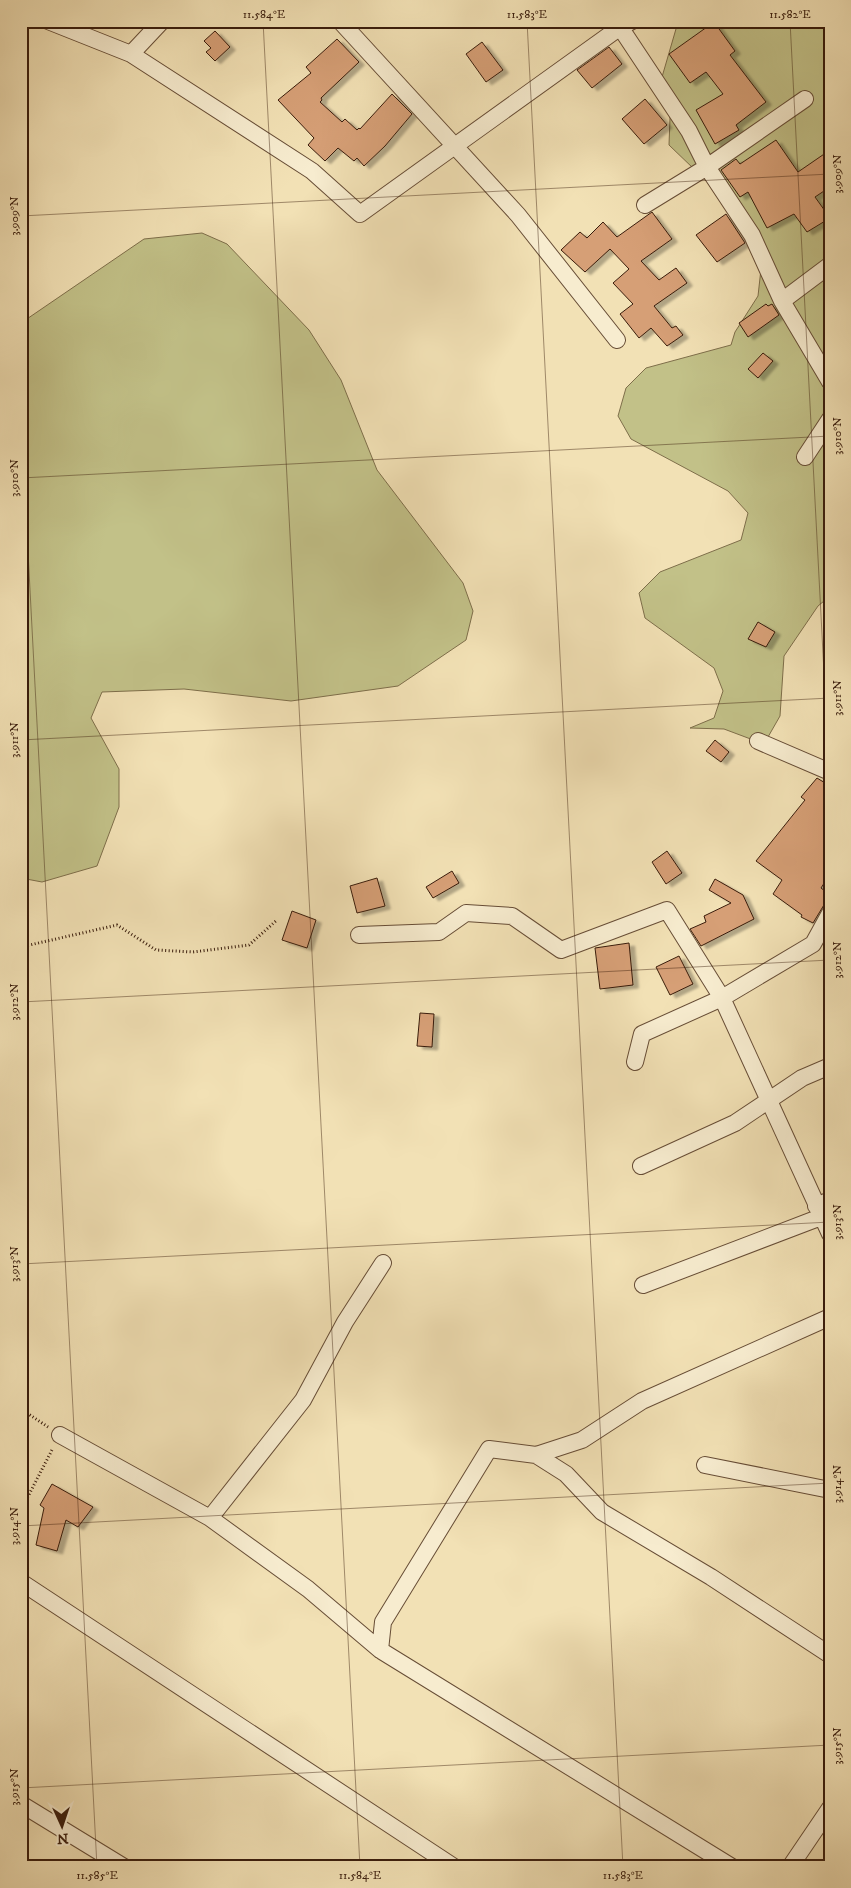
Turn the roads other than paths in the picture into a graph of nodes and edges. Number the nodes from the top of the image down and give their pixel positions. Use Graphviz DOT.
graph roads {
  1 [pos="48,21"];
  2 [pos="162,21"];
  3 [pos="340,21"];
  4 [pos="622,24"];
  5 [pos="131,54"];
  6 [pos="805,99"];
  7 [pos="456,146"];
  8 [pos="707,167"];
  9 [pos="645,205"];
  10 [pos="830,265"];
  11 [pos="782,302"];
  12 [pos="617,340"];
  13 [pos="830,382"];
  14 [pos="830,419"];
  15 [pos="805,457"];
  16 [pos="758,741"];
  17 [pos="830,772"];
  18 [pos="830,913"];
  19 [pos="359,935"];
  20 [pos="722,998"];
  21 [pos="635,1062"];
  22 [pos="830,1066"];
  23 [pos="768,1102"];
  24 [pos="641,1166"];
  25 [pos="822,1208"];
  26 [pos="830,1234"];
  27 [pos="383,1263"];
  28 [pos="644,1284"];
  29 [pos="830,1317"];
  30 [pos="60,1435"];
  31 [pos="536,1455"];
  32 [pos="705,1465"];
  33 [pos="830,1490"];
  34 [pos="210,1518"];
  35 [pos="21,1582"];
  36 [pos="380,1650"];
  37 [pos="830,1655"];
  38 [pos="21,1804"];
  39 [pos="830,1808"];
  40 [pos="124,1867"];
  41 [pos="454,1867"];
  42 [pos="732,1867"];
  43 [pos="790,1867"];
  1 -- 5 [label="street"];
  2 -- 5 [label="street"];
  3 -- 7 [label="street"];
  4 -- 7 [label="street"];
  4 -- 8 [label="street"];
  5 -- 7 [label="street"];
  6 -- 8 [label="street"];
  7 -- 12 [label="street"];
  8 -- 9 [label="street"];
  8 -- 11 [label="street"];
  10 -- 11 [label="street"];
  11 -- 13 [label="street"];
  14 -- 15 [label="street"];
  16 -- 17 [label="street"];
  18 -- 20 [label="street"];
  19 -- 20 [label="street"];
  20 -- 21 [label="street"];
  20 -- 23 [label="street"];
  22 -- 23 [label="street"];
  23 -- 24 [label="street"];
  23 -- 25 [label="street"];
  25 -- 26 [label="street"];
  25 -- 28 [label="street"];
  27 -- 34 [label="street"];
  29 -- 31 [label="street"];
  30 -- 34 [label="street"];
  31 -- 36 [label="street"];
  31 -- 37 [label="street"];
  32 -- 33 [label="street"];
  34 -- 36 [label="street"];
  35 -- 41 [label="street"];
  36 -- 42 [label="street"];
  38 -- 40 [label="street"];
  39 -- 43 [label="street"];
}
